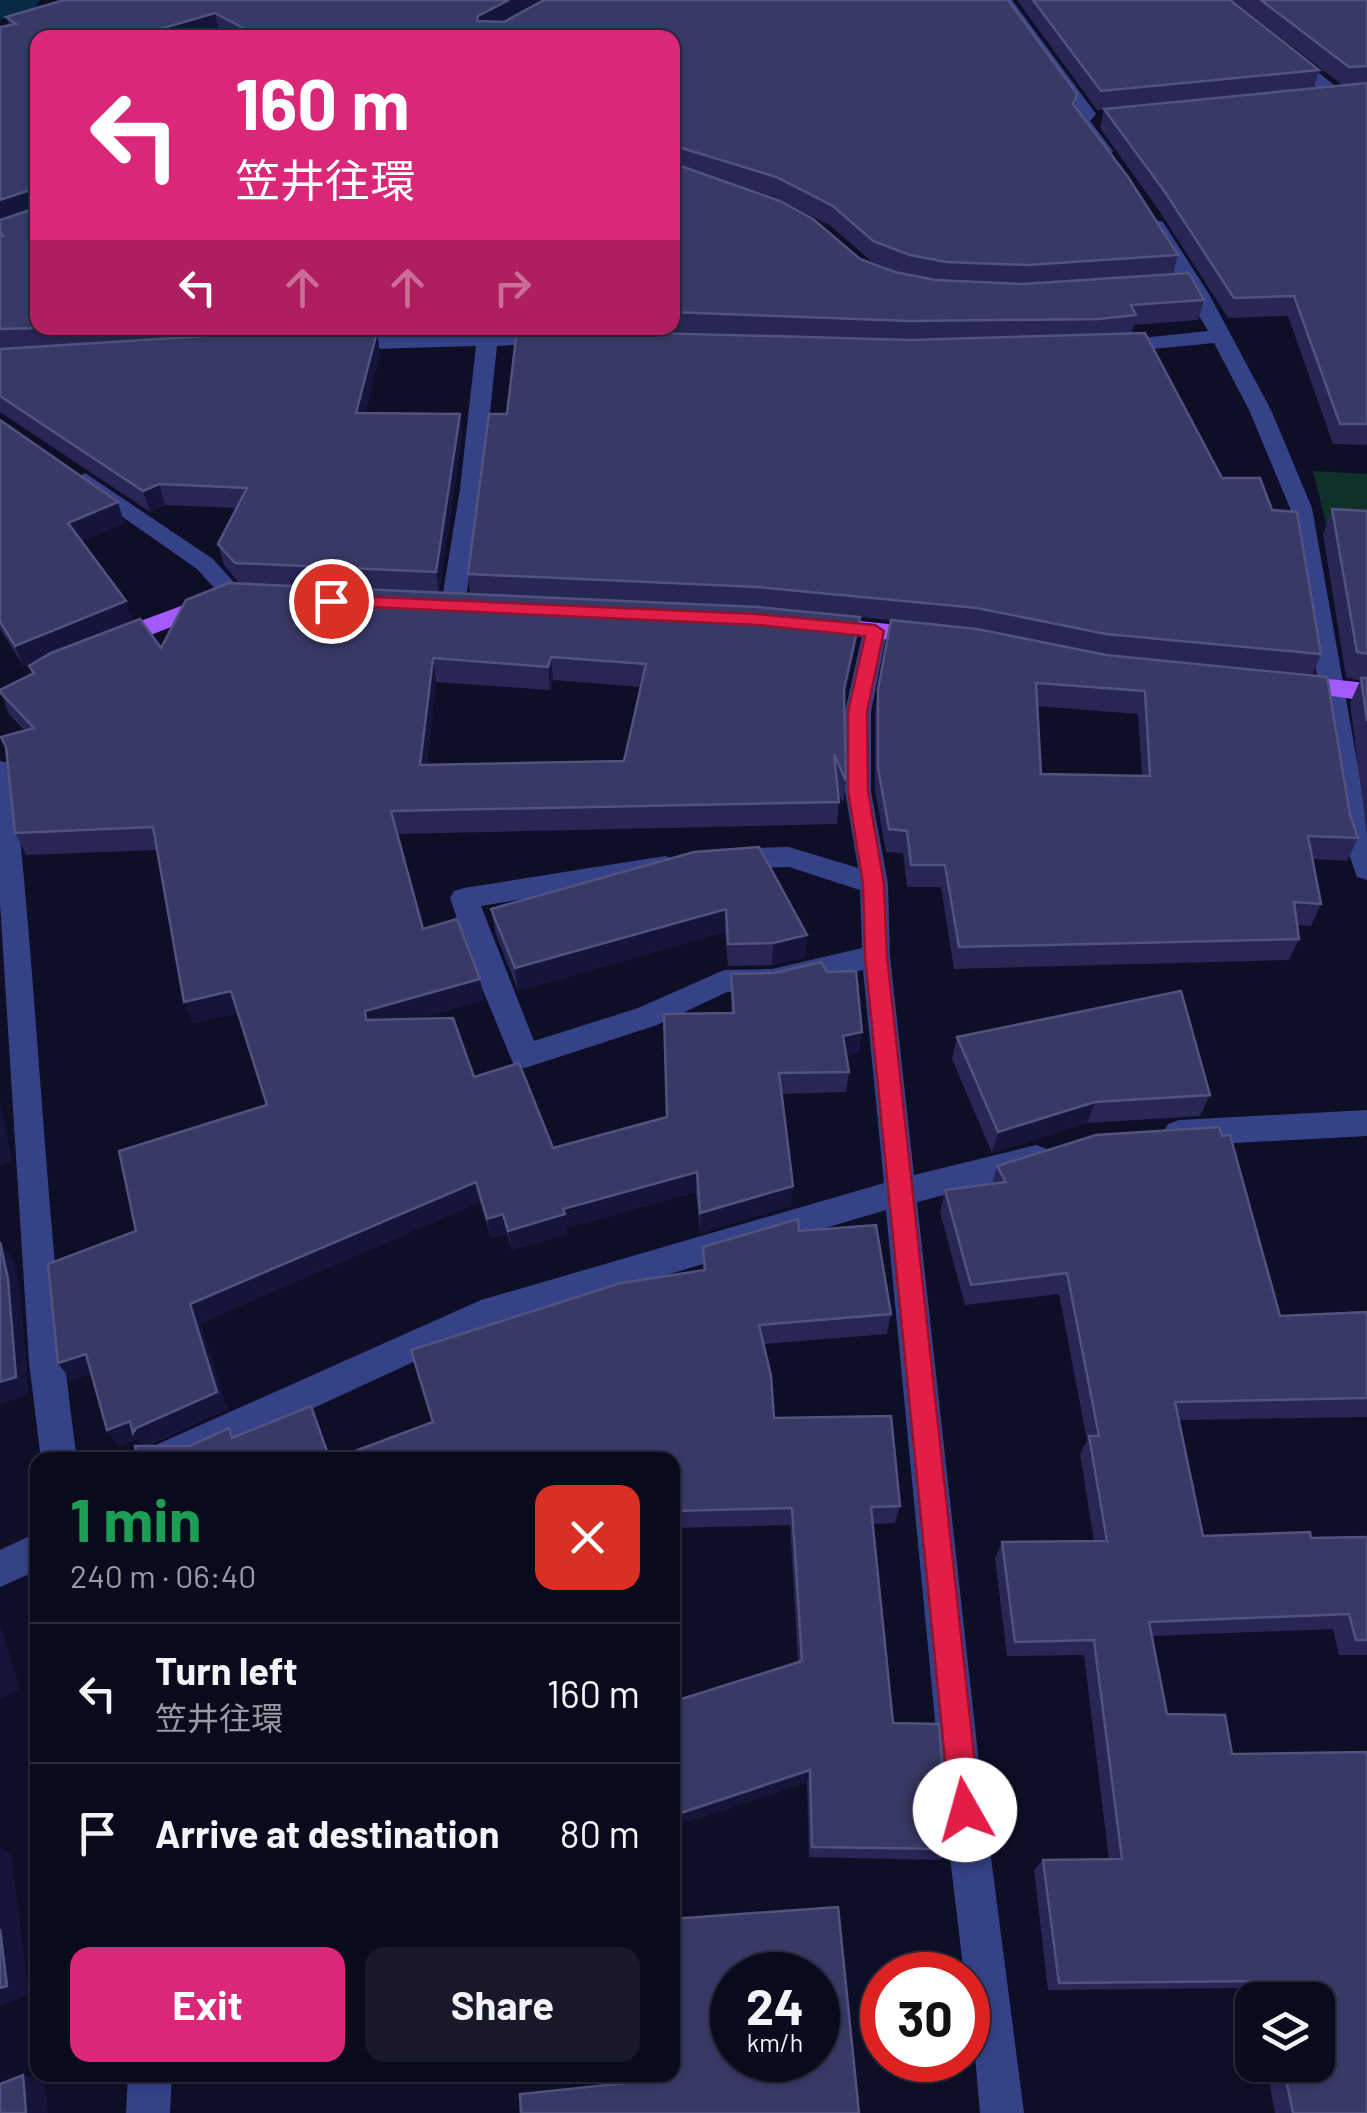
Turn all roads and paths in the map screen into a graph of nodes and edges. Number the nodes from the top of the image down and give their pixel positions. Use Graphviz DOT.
graph roads {
  1 [pos="1004,0"];
  2 [pos="1271,43"];
  3 [pos="1319,98"];
  4 [pos="1114,164"];
  5 [pos="1145,208"];
  6 [pos="1221,336"];
  7 [pos="582,338"];
  8 [pos="487,340"];
  9 [pos="307,344"];
  10 [pos="1095,349"];
  11 [pos="63,465"];
  12 [pos="242,596"];
  13 [pos="454,605"];
  14 [pos="796,623"];
  15 [pos="875,631"];
  16 [pos="953,638"];
  17 [pos="80,654"];
  18 [pos="1273,682"];
  19 [pos="1330,687"];
  20 [pos="1367,692"];
  21 [pos="0,770"];
  22 [pos="4,835"];
  23 [pos="1367,870"];
  24 [pos="874,884"];
  25 [pos="876,956"];
  26 [pos="1367,1124"];
  27 [pos="1152,1134"];
  28 [pos="1058,1150"];
  29 [pos="901,1192"];
  30 [pos="58,1452"];
  31 [pos="180,1452"];
  32 [pos="30,1554"];
  33 [pos="0,1569"];
  34 [pos="150,2082"];
  35 [pos="148,2113"];
  36 [pos="1002,2113"];
  1 -- 4 [label="street"];
  2 -- 3 [label="street"];
  5 -- 6 [label="street"];
  6 -- 10 [label="street"];
  6 -- 19 [label="street"];
  7 -- 8 [label="street"];
  8 -- 9 [label="street"];
  8 -- 13 [label="street"];
  11 -- 12 [label="street"];
  12 -- 17 [label="main road"];
  14 -- 15 [label="main road"];
  15 -- 16 [label="main road"];
  15 -- 24 [label="street"];
  18 -- 19 [label="main road"];
  19 -- 20 [label="main road"];
  19 -- 23 [label="street"];
  21 -- 22 [label="street"];
  22 -- 30 [label="street"];
  24 -- 25 [label="street"];
  24 -- 25 [label="street"];
  25 -- 29 [label="street"];
  26 -- 27 [label="street"];
  28 -- 29 [label="street"];
  29 -- 31 [label="street"];
  29 -- 36 [label="street"];
  32 -- 33 [label="street"];
  34 -- 35 [label="street"];
}
